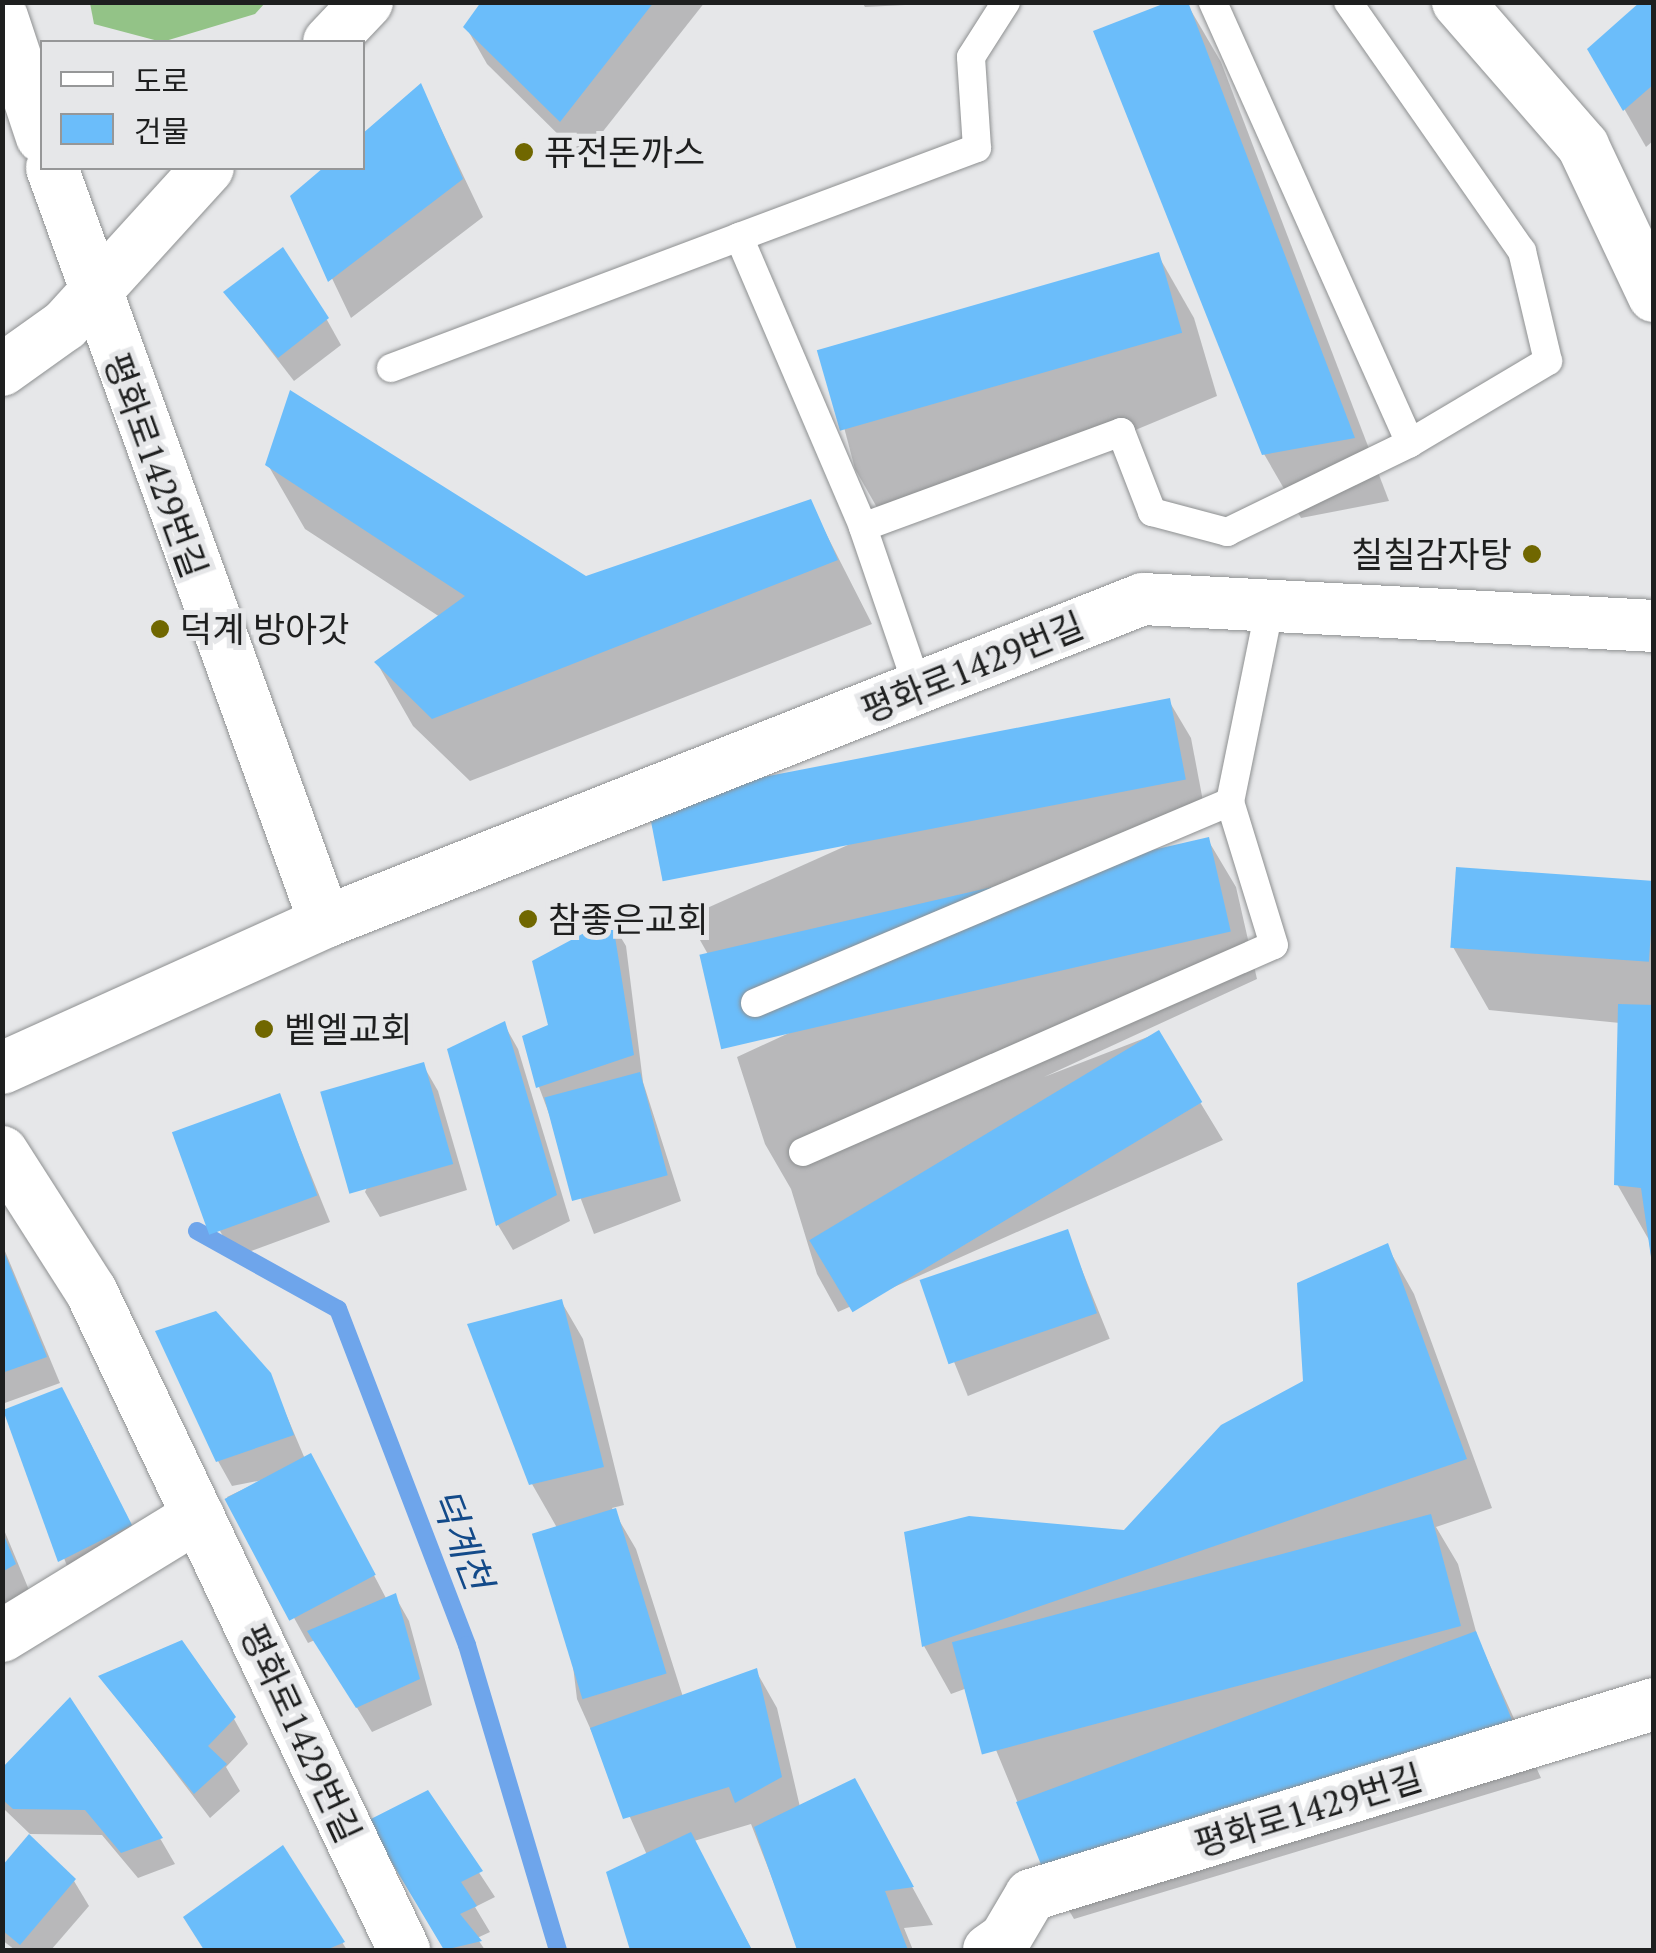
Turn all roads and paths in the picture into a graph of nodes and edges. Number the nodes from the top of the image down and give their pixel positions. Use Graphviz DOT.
graph roads {
  1 [pos="366,2"];
  2 [pos="1006,2"];
  3 [pos="1213,2"];
  4 [pos="1348,2"];
  5 [pos="1458,2"];
  6 [pos="331,40"];
  7 [pos="21,48"];
  8 [pos="40,129"];
  9 [pos="53,170"];
  10 [pos="206,170"];
  11 [pos="739,237"];
  12 [pos="92,290"];
  13 [pos="1654,296"];
  14 [pos="391,368"];
  15 [pos="2,370"];
  16 [pos="1410,442"];
  17 [pos="863,526"];
  18 [pos="1270,606"];
  19 [pos="1654,626"];
  20 [pos="918,688"];
  21 [pos="1230,802"];
  22 [pos="324,922"];
  23 [pos="755,1003"];
  24 [pos="2,1068"];
  25 [pos="2,1152"];
  26 [pos="803,1152"];
  27 [pos="198,1516"];
  28 [pos="2,1636"];
  29 [pos="1654,1704"];
  30 [pos="404,1950"];
  31 [pos="989,1950"];
  1 -- 6 [label="street"];
  2 -- 11 [label="lane"];
  3 -- 16 [label="lane"];
  4 -- 16 [label="lane"];
  5 -- 13 [label="street"];
  7 -- 8 [label="street"];
  9 -- 12 [label="street, 평화로1429번길"];
  10 -- 12 [label="street"];
  11 -- 14 [label="lane"];
  11 -- 17 [label="lane"];
  12 -- 15 [label="street"];
  12 -- 22 [label="street, 평화로1429번길"];
  16 -- 17 [label="lane"];
  17 -- 20 [label="lane"];
  18 -- 19 [label="street, 평화로1429번길"];
  18 -- 20 [label="street, 평화로1429번길"];
  18 -- 21 [label="lane"];
  20 -- 22 [label="street, 평화로1429번길"];
  21 -- 23 [label="lane"];
  21 -- 26 [label="lane"];
  22 -- 24 [label="street, 평화로1429번길"];
  25 -- 27 [label="street, 평화로1429번길"];
  27 -- 28 [label="street"];
  27 -- 30 [label="street, 평화로1429번길"];
  29 -- 31 [label="street, 평화로1429번길"];
}
